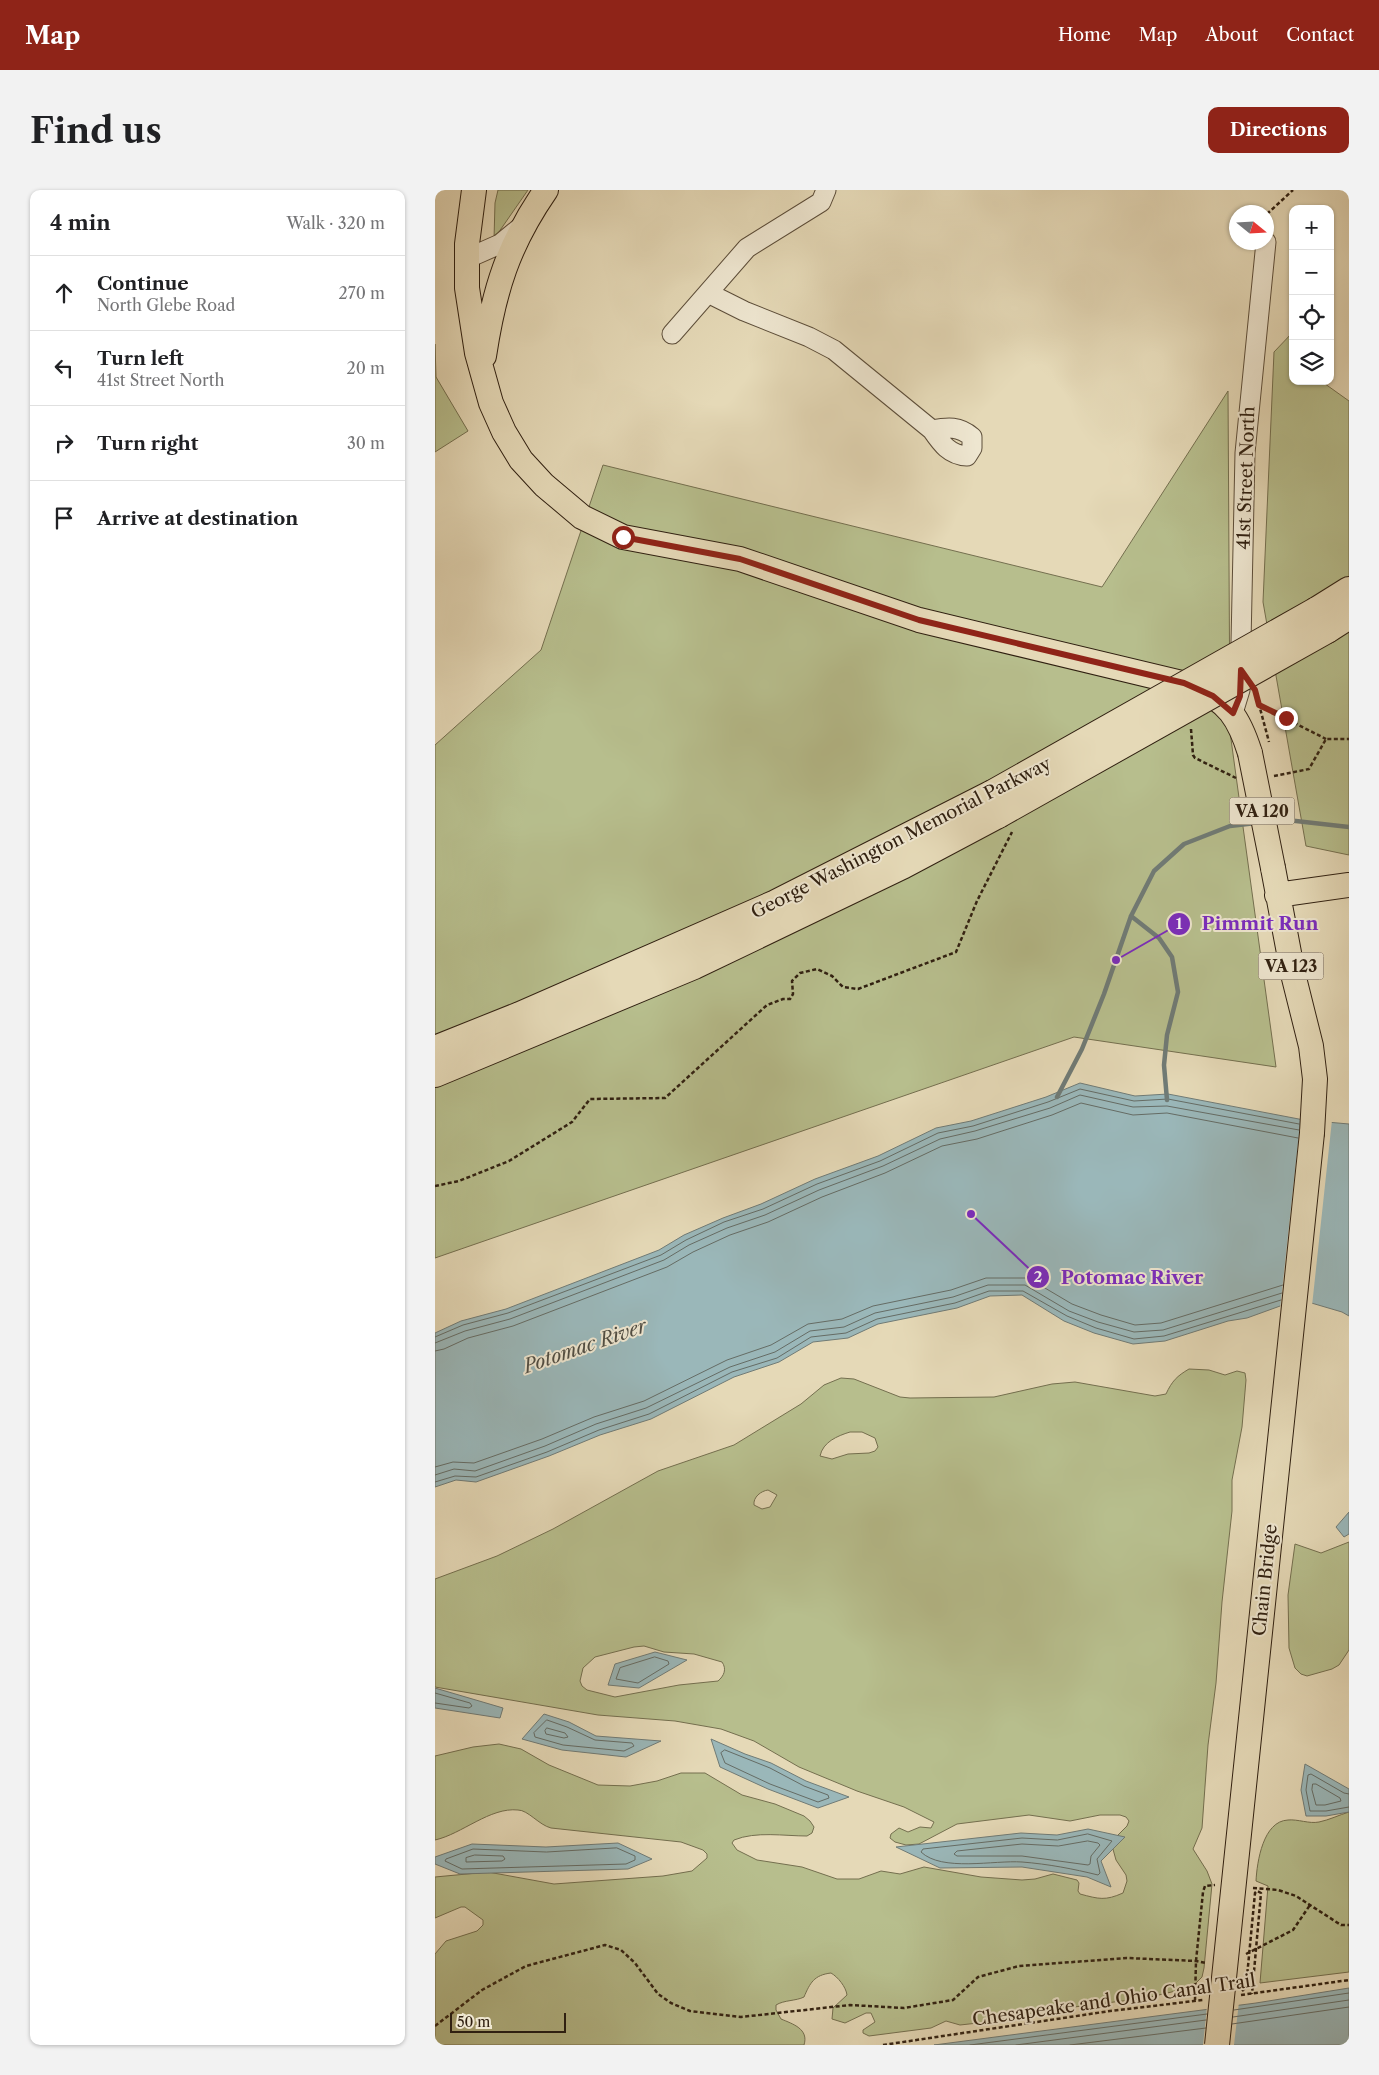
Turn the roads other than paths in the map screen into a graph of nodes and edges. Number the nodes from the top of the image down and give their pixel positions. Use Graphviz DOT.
graph roads {
  1 [pos="474,190"];
  2 [pos="546,190"];
  3 [pos="827,190"];
  4 [pos="523,225"];
  5 [pos="1265,250"];
  6 [pos="466,259"];
  7 [pos="708,293"];
  8 [pos="672,334"];
  9 [pos="481,370"];
  10 [pos="931,430"];
  11 [pos="1349,591"];
  12 [pos="1331,618"];
  13 [pos="1233,713"];
  14 [pos="1002,812"];
  15 [pos="1349,885"];
  16 [pos="1277,895"];
  17 [pos="435,1050"];
  18 [pos="435,1073"];
  19 [pos="1217,2045"];
  1 -- 6 [label="main road, VA 120"];
  2 -- 4 [label="main road"];
  3 -- 7 [label="street"];
  4 -- 6 [label="street"];
  4 -- 9 [label="main road"];
  5 -- 13 [label="street, 41st Street North"];
  6 -- 9 [label="main road, VA 120"];
  7 -- 8 [label="street"];
  7 -- 10 [label="street"];
  9 -- 13 [label="main road, VA 120"];
  11 -- 12 [label="highway, George Washington Memorial Parkway"];
  12 -- 14 [label="highway, George Washington Memorial Parkway, bridge"];
  13 -- 16 [label="main road, VA 120, bridge"];
  14 -- 17 [label="highway, George Washington Memorial Parkway"];
  14 -- 18 [label="highway, George Washington Memorial Parkway"];
  15 -- 16 [label="main road"];
  16 -- 19 [label="main road, Chain Bridge / VA 123, bridge"];
}
